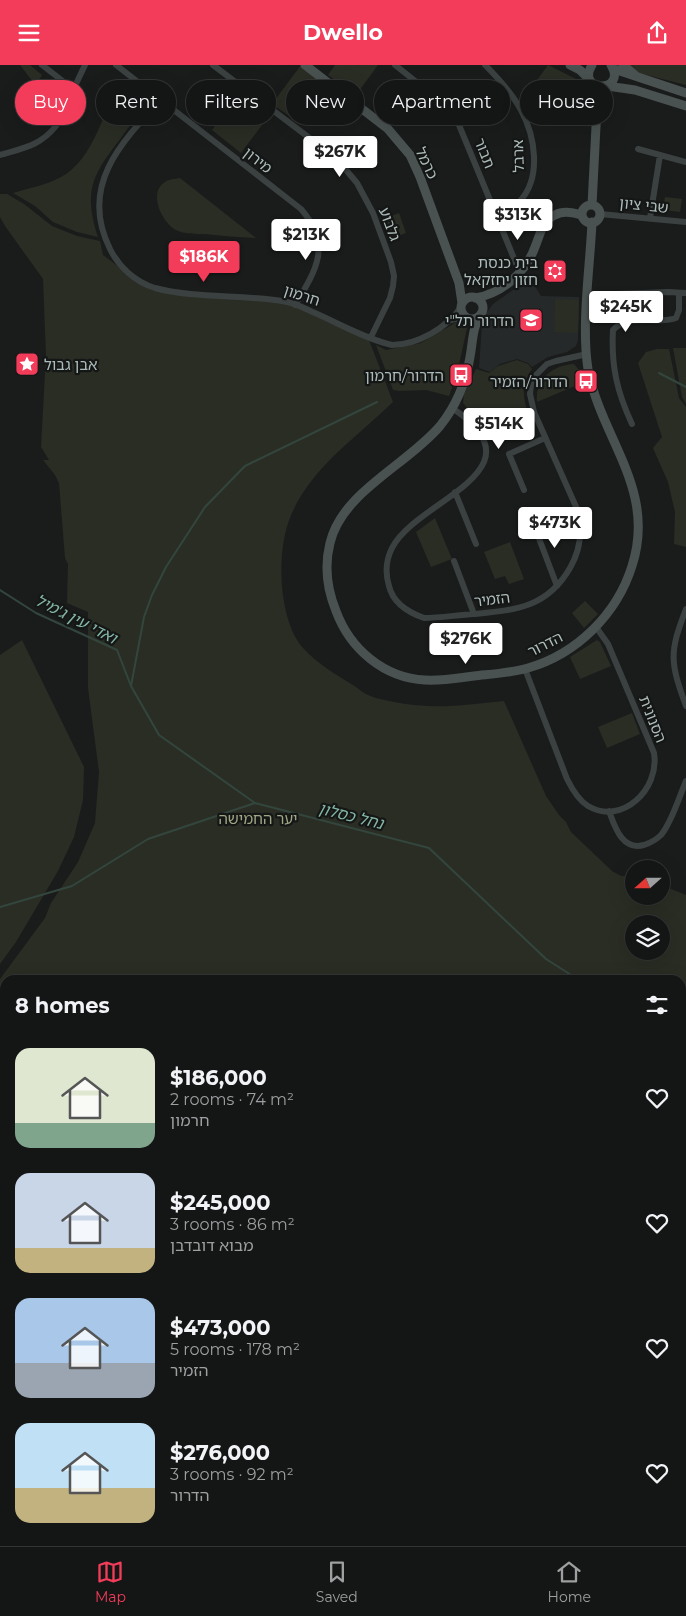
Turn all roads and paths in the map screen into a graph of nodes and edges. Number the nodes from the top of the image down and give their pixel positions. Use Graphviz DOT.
graph roads {
  1 [pos="42,65"];
  2 [pos="85,65"];
  3 [pos="116,65"];
  4 [pos="213,65"];
  5 [pos="305,65"];
  6 [pos="395,65"];
  7 [pos="485,65"];
  8 [pos="570,65"];
  9 [pos="592,65"];
  10 [pos="623,65"];
  11 [pos="612,67"];
  12 [pos="61,80"];
  13 [pos="78,80"];
  14 [pos="135,80"];
  15 [pos="590,80"];
  16 [pos="592,80"];
  17 [pos="611,80"];
  18 [pos="642,80"];
  19 [pos="613,87"];
  20 [pos="686,93"];
  21 [pos="686,106"];
  22 [pos="176,112"];
  23 [pos="56,125"];
  24 [pos="138,125"];
  25 [pos="596,125"];
  26 [pos="638,149"];
  27 [pos="0,155"];
  28 [pos="660,155"];
  29 [pos="686,162"];
  30 [pos="592,205"];
  31 [pos="600,214"];
  32 [pos="582,215"];
  33 [pos="497,216"];
  34 [pos="650,218"];
  35 [pos="686,222"];
  36 [pos="592,223"];
  37 [pos="520,273"];
  38 [pos="459,283"];
  39 [pos="493,293"];
  40 [pos="683,293"];
  41 [pos="588,295"];
  42 [pos="474,297"];
  43 [pos="295,305"];
  44 [pos="462,305"];
  45 [pos="481,312"];
  46 [pos="467,317"];
  47 [pos="450,320"];
  48 [pos="473,329"];
  49 [pos="371,337"];
  50 [pos="587,355"];
  51 [pos="452,409"];
  52 [pos="632,425"];
  53 [pos="546,438"];
  54 [pos="524,490"];
  55 [pos="455,492"];
  56 [pos="532,520"];
  57 [pos="476,544"];
  58 [pos="454,561"];
  59 [pos="557,586"];
  60 [pos="686,609"];
  61 [pos="474,614"];
  62 [pos="596,627"];
  63 [pos="525,669"];
  64 [pos="686,706"];
  65 [pos="686,781"];
  66 [pos="609,811"];
  1 -- 12 [label="street"];
  2 -- 13 [label="street"];
  3 -- 14 [label="street, מירון"];
  4 -- 49 [label="street, גלבוע"];
  5 -- 38 [label="street, כרמל"];
  6 -- 33 [label="street, תבור"];
  7 -- 33 [label="street, ארבל"];
  8 -- 15 [label="street"];
  9 -- 16 [label="street"];
  10 -- 18 [label="street"];
  11 -- 17 [label="street"];
  11 -- 18 [label="street"];
  18 -- 20 [label="street"];
  19 -- 21 [label="street"];
  22 -- 43 [label="street, מירון"];
  23 -- 27 [label="street"];
  24 -- 43 [label="street, חרמון"];
  25 -- 30 [label="street"];
  26 -- 28 [label="street"];
  28 -- 29 [label="street"];
  28 -- 34 [label="street"];
  30 -- 31 [label="street"];
  30 -- 32 [label="street"];
  31 -- 34 [label="street, שבי ציון"];
  31 -- 36 [label="street"];
  32 -- 36 [label="street"];
  32 -- 37 [label="street"];
  33 -- 37 [label="street, תבור"];
  34 -- 35 [label="street, שבי ציון"];
  36 -- 41 [label="street, הדרור"];
  37 -- 39 [label="street"];
  38 -- 42 [label="street, כרמל"];
  38 -- 44 [label="street, כרמל"];
  39 -- 42 [label="street"];
  39 -- 45 [label="street"];
  40 -- 41 [label="street"];
  40 -- 52 [label="street"];
  41 -- 50 [label="street, הדרור"];
  42 -- 44 [label="street"];
  42 -- 45 [label="street"];
  43 -- 49 [label="street, חרמון"];
  44 -- 46 [label="street"];
  44 -- 47 [label="street, חרמון"];
  45 -- 46 [label="street"];
  45 -- 48 [label="street, הדרור"];
  46 -- 47 [label="street, חרמון"];
  46 -- 48 [label="street"];
  47 -- 49 [label="street, חרמון"];
  48 -- 51 [label="street, הדרור"];
  50 -- 53 [label="street, הזמיר"];
  50 -- 62 [label="street, הדרור"];
  51 -- 55 [label="street, הזמיר"];
  51 -- 63 [label="street, הדרור"];
  53 -- 54 [label="street"];
  53 -- 59 [label="street, הזמיר"];
  55 -- 57 [label="street"];
  55 -- 61 [label="street, הזמיר"];
  56 -- 59 [label="street"];
  58 -- 61 [label="street"];
  59 -- 61 [label="street, הזמיר"];
  60 -- 64 [label="street"];
  62 -- 63 [label="street, הדרור"];
  62 -- 66 [label="street, הסנונית"];
  63 -- 66 [label="street"];
  65 -- 66 [label="street"];
}
